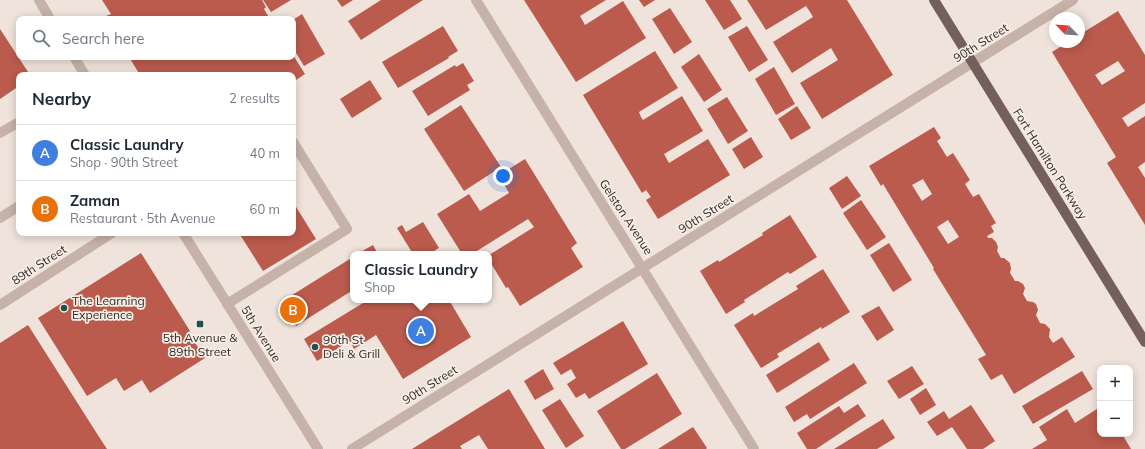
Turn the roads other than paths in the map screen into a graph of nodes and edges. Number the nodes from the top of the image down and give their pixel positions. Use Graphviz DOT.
graph roads {
  1 [pos="38,0"];
  2 [pos="476,0"];
  3 [pos="934,0"];
  4 [pos="1073,0"];
  5 [pos="48,16"];
  6 [pos="76,60"];
  7 [pos="973,63"];
  8 [pos="83,72"];
  9 [pos="16,124"];
  10 [pos="0,133"];
  11 [pos="296,147"];
  12 [pos="16,208"];
  13 [pos="0,218"];
  14 [pos="107,236"];
  15 [pos="185,236"];
  16 [pos="643,268"];
  17 [pos="227,304"];
  18 [pos="0,305"];
  19 [pos="1145,342"];
  20 [pos="318,449"];
  21 [pos="352,449"];
  22 [pos="754,449"];
  1 -- 5 [label="street"];
  2 -- 16 [label="street, Gelston Avenue"];
  3 -- 7 [label="main road, Fort Hamilton Parkway"];
  4 -- 7 [label="street, 90th Street"];
  6 -- 8 [label="street"];
  7 -- 16 [label="street, 90th Street"];
  7 -- 19 [label="main road, Fort Hamilton Parkway"];
  9 -- 10 [label="street"];
  11 -- 17 [label="street"];
  12 -- 13 [label="street"];
  14 -- 18 [label="street, 89th Street"];
  15 -- 17 [label="street, 5th Avenue"];
  16 -- 21 [label="street, 90th Street"];
  16 -- 22 [label="street, Gelston Avenue"];
  17 -- 20 [label="street, 5th Avenue"];
}
